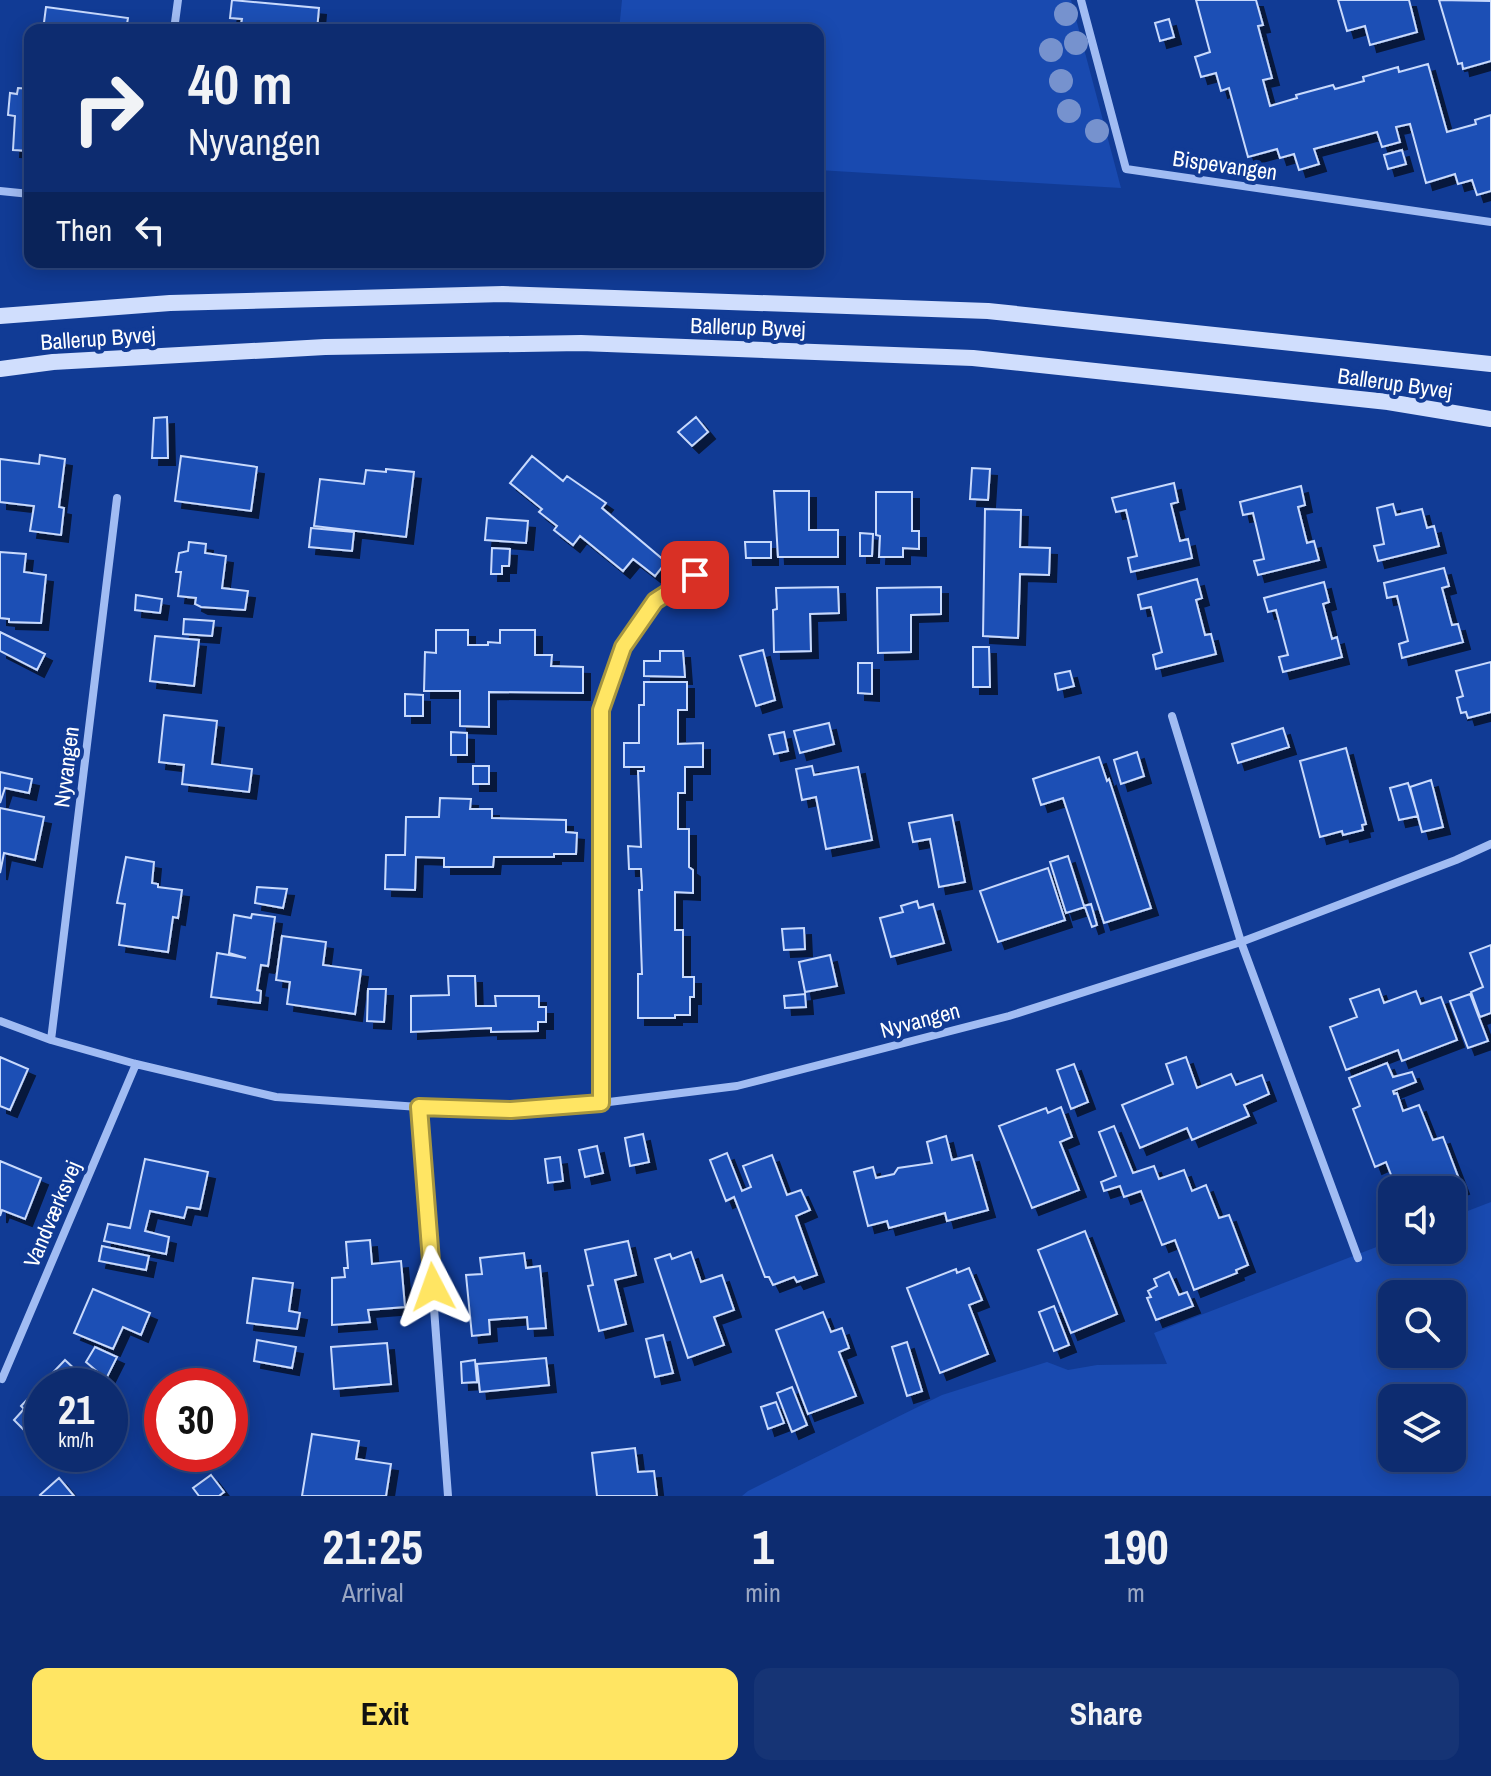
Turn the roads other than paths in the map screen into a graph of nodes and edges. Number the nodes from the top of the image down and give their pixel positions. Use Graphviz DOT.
graph roads {
  1 [pos="178,0"];
  2 [pos="1081,0"];
  3 [pos="175,24"];
  4 [pos="0,191"];
  5 [pos="24,193"];
  6 [pos="1491,222"];
  7 [pos="0,316"];
  8 [pos="1491,364"];
  9 [pos="0,369"];
  10 [pos="1491,419"];
  11 [pos="117,498"];
  12 [pos="714,562"];
  13 [pos="1172,716"];
  14 [pos="1491,844"];
  15 [pos="1241,942"];
  16 [pos="0,1021"];
  17 [pos="51,1040"];
  18 [pos="136,1064"];
  19 [pos="601,1103"];
  20 [pos="419,1107"];
  21 [pos="1358,1258"];
  22 [pos="2,1379"];
  23 [pos="448,1496"];
  1 -- 3 [label="street"];
  2 -- 6 [label="street, Bispevangen"];
  4 -- 5 [label="street"];
  7 -- 8 [label="main road, Ballerup Byvej"];
  9 -- 10 [label="main road, Ballerup Byvej"];
  11 -- 17 [label="street, Nyvangen"];
  12 -- 19 [label="street"];
  13 -- 15 [label="street"];
  14 -- 15 [label="street, Nyvangen"];
  15 -- 19 [label="street, Nyvangen"];
  15 -- 21 [label="street"];
  16 -- 17 [label="street, Nyvangen"];
  17 -- 18 [label="street, Nyvangen"];
  18 -- 20 [label="street, Nyvangen"];
  18 -- 22 [label="street, Vandværksvej"];
  19 -- 20 [label="street, Nyvangen"];
  20 -- 23 [label="street"];
}
